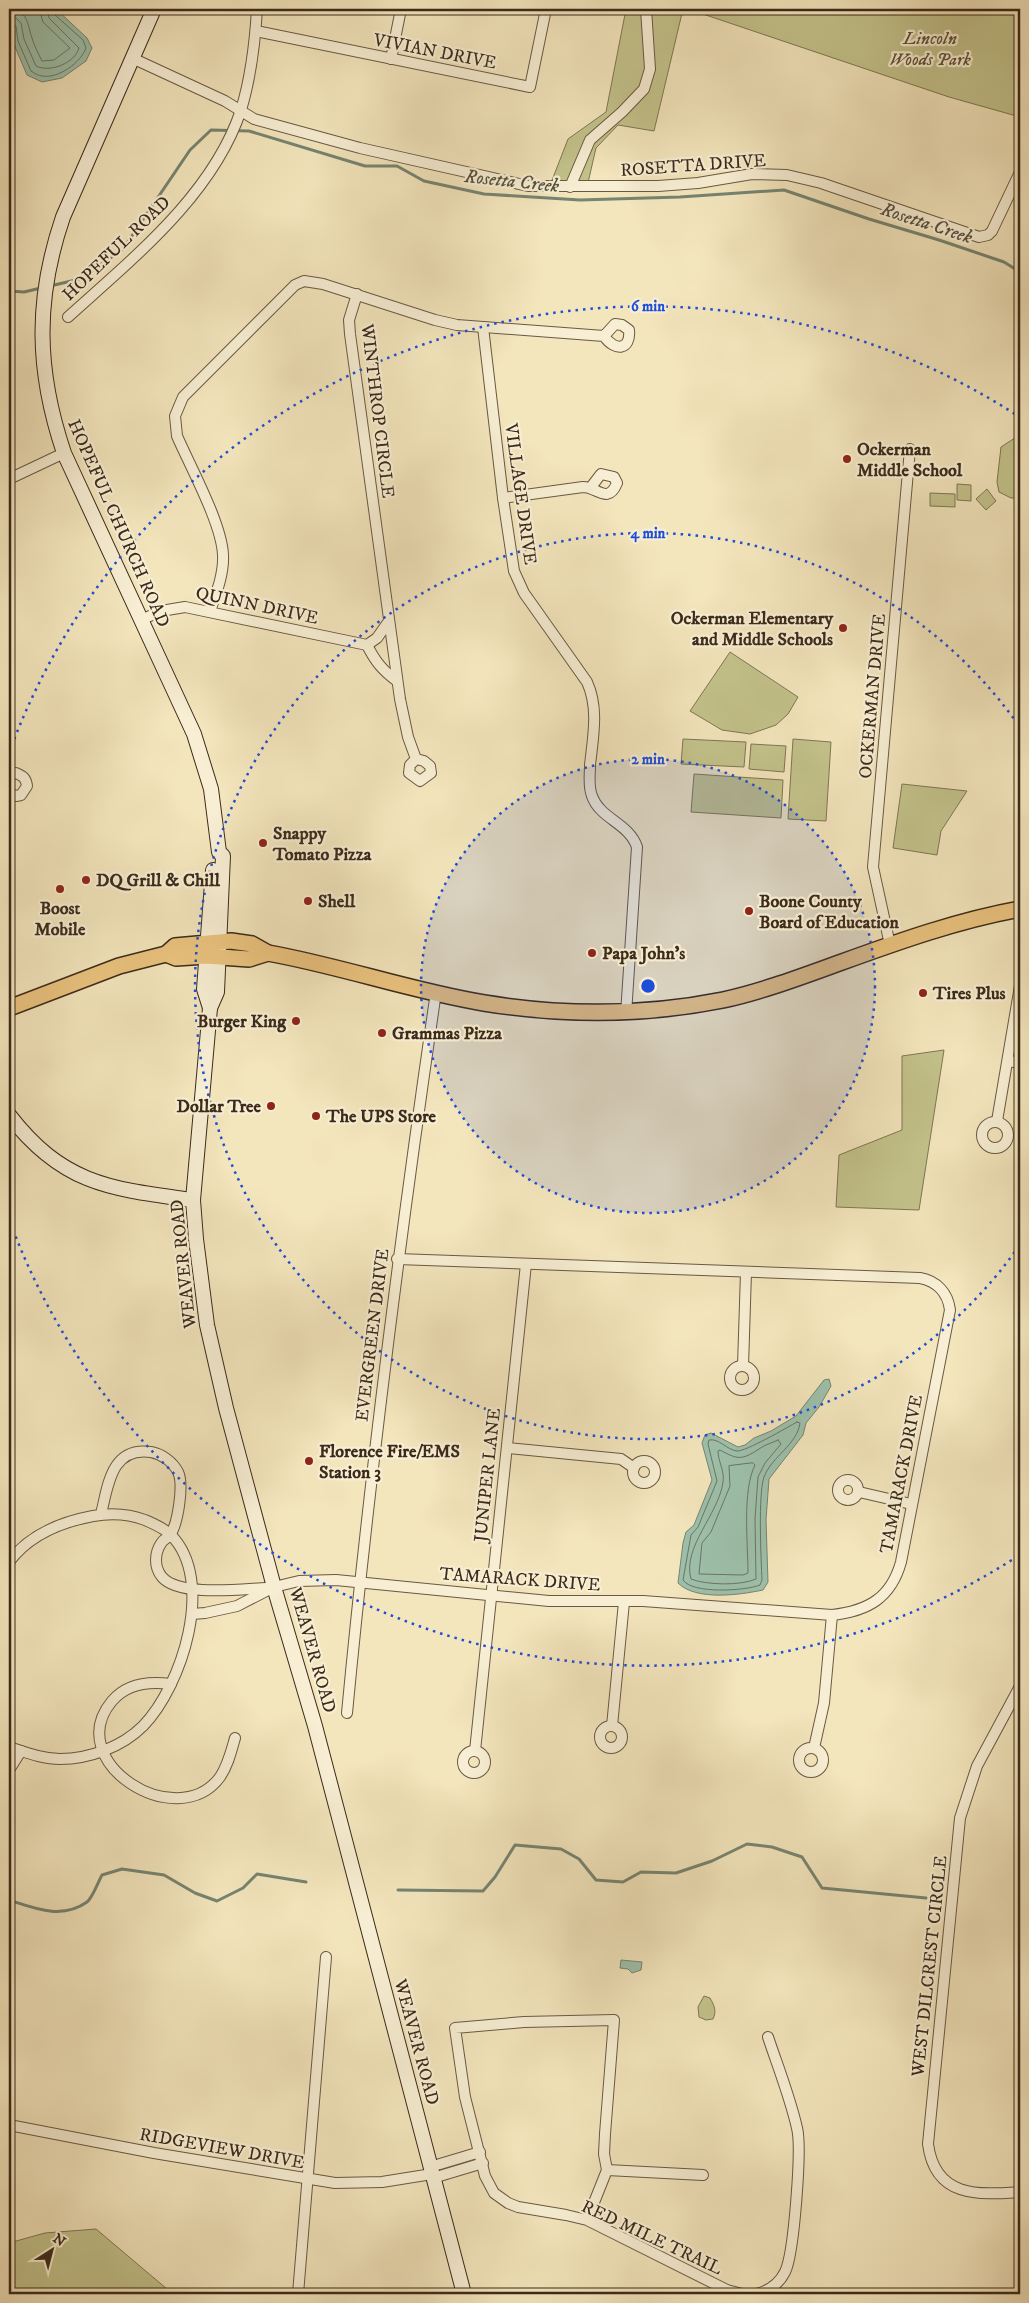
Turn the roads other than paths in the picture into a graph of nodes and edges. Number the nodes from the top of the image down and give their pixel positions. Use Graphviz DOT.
graph roads {
  1 [pos="154,9"];
  2 [pos="257,9"];
  3 [pos="401,9"];
  4 [pos="546,9"];
  5 [pos="646,9"];
  6 [pos="256,31"];
  7 [pos="132,58"];
  8 [pos="391,59"];
  9 [pos="240,112"];
  10 [pos="1020,172"];
  11 [pos="570,187"];
  12 [pos="357,294"];
  13 [pos="68,317"];
  14 [pos="483,327"];
  15 [pos="604,336"];
  16 [pos="910,449"];
  17 [pos="64,453"];
  18 [pos="9,479"];
  19 [pos="591,487"];
  20 [pos="503,498"];
  21 [pos="210,612"];
  22 [pos="141,620"];
  23 [pos="389,621"];
  24 [pos="367,645"];
  25 [pos="397,681"];
  26 [pos="416,759"];
  27 [pos="9,774"];
  28 [pos="9,793"];
  29 [pos="1020,909"];
  30 [pos="890,944"];
  31 [pos="213,949"];
  32 [pos="1020,986"];
  33 [pos="436,992"];
  34 [pos="9,1008"];
  35 [pos="626,1014"];
  36 [pos="1008,1061"];
  37 [pos="1020,1063"];
  38 [pos="9,1115"];
  39 [pos="997,1121"];
  40 [pos="193,1200"];
  41 [pos="397,1259"];
  42 [pos="526,1264"];
  43 [pos="746,1272"];
  44 [pos="743,1366"];
  45 [pos="507,1448"];
  46 [pos="634,1468"];
  47 [pos="859,1492"];
  48 [pos="912,1504"];
  49 [pos="100,1514"];
  50 [pos="171,1534"];
  51 [pos="9,1562"];
  52 [pos="359,1581"];
  53 [pos="274,1587"];
  54 [pos="193,1589"];
  55 [pos="490,1596"];
  56 [pos="624,1602"];
  57 [pos="192,1614"];
  58 [pos="832,1614"];
  59 [pos="171,1684"];
  60 [pos="1020,1686"];
  61 [pos="347,1713"];
  62 [pos="612,1726"];
  63 [pos="235,1738"];
  64 [pos="9,1747"];
  65 [pos="814,1748"];
  66 [pos="21,1751"];
  67 [pos="475,1751"];
  68 [pos="101,1752"];
  69 [pos="9,1770"];
  70 [pos="326,1957"];
  71 [pos="768,2037"];
  72 [pos="9,2125"];
  73 [pos="480,2152"];
  74 [pos="483,2163"];
  75 [pos="607,2170"];
  76 [pos="431,2173"];
  77 [pos="703,2175"];
  78 [pos="307,2180"];
  79 [pos="1020,2192"];
  80 [pos="587,2220"];
  81 [pos="298,2294"];
  82 [pos="464,2294"];
  83 [pos="742,2294"];
  84 [pos="756,2294"];
  1 -- 7 [label="main road, HOPEFUL CHURCH ROAD"];
  2 -- 6 [label="street, HOPEFUL ROAD"];
  3 -- 8 [label="street"];
  4 -- 8 [label="street, VIVIAN DRIVE"];
  5 -- 11 [label="street"];
  6 -- 8 [label="street, VIVIAN DRIVE"];
  6 -- 9 [label="street, HOPEFUL ROAD"];
  7 -- 9 [label="street, ROSETTA DRIVE"];
  7 -- 17 [label="main road, HOPEFUL CHURCH ROAD"];
  9 -- 11 [label="street, ROSETTA DRIVE"];
  9 -- 13 [label="street, HOPEFUL ROAD"];
  10 -- 11 [label="street, ROSETTA DRIVE"];
  12 -- 14 [label="street"];
  12 -- 21 [label="street"];
  12 -- 23 [label="street, WINTHROP CIRCLE"];
  14 -- 15 [label="street"];
  14 -- 20 [label="street, VILLAGE DRIVE"];
  16 -- 30 [label="street, OCKERMAN DRIVE"];
  17 -- 18 [label="street"];
  17 -- 22 [label="main road, HOPEFUL CHURCH ROAD"];
  19 -- 20 [label="street"];
  20 -- 35 [label="street, VILLAGE DRIVE"];
  21 -- 22 [label="street, QUINN DRIVE"];
  21 -- 24 [label="street, QUINN DRIVE"];
  22 -- 31 [label="main road, HOPEFUL CHURCH ROAD"];
  23 -- 24 [label="street"];
  23 -- 25 [label="street, WINTHROP CIRCLE"];
  24 -- 25 [label="street"];
  25 -- 26 [label="street, WINTHROP CIRCLE"];
  27 -- 28 [label="street"];
  29 -- 30 [label="main road"];
  30 -- 35 [label="main road"];
  31 -- 33 [label="main road"];
  31 -- 34 [label="main road"];
  31 -- 40 [label="main road, WEAVER ROAD"];
  32 -- 36 [label="street"];
  33 -- 35 [label="main road"];
  33 -- 41 [label="street, EVERGREEN DRIVE"];
  36 -- 37 [label="street"];
  36 -- 39 [label="street"];
  38 -- 40 [label="main road"];
  40 -- 53 [label="main road, WEAVER ROAD"];
  41 -- 42 [label="street, TAMARACK DRIVE"];
  41 -- 52 [label="street, EVERGREEN DRIVE"];
  42 -- 43 [label="street, TAMARACK DRIVE"];
  42 -- 45 [label="street, JUNIPER LANE"];
  43 -- 44 [label="street"];
  43 -- 48 [label="street, TAMARACK DRIVE"];
  45 -- 46 [label="street"];
  45 -- 55 [label="street, JUNIPER LANE"];
  47 -- 48 [label="street"];
  48 -- 58 [label="street, TAMARACK DRIVE"];
  49 -- 50 [label="street"];
  49 -- 50 [label="street"];
  49 -- 51 [label="street"];
  50 -- 54 [label="street"];
  50 -- 54 [label="street"];
  52 -- 53 [label="street, TAMARACK DRIVE"];
  52 -- 55 [label="street, TAMARACK DRIVE"];
  52 -- 61 [label="street, EVERGREEN DRIVE"];
  53 -- 54 [label="street"];
  53 -- 57 [label="street"];
  53 -- 76 [label="main road, WEAVER ROAD"];
  54 -- 57 [label="street"];
  55 -- 56 [label="street, TAMARACK DRIVE"];
  55 -- 67 [label="street, JUNIPER LANE"];
  56 -- 58 [label="street, TAMARACK DRIVE"];
  56 -- 62 [label="street"];
  57 -- 59 [label="street"];
  58 -- 65 [label="street"];
  59 -- 68 [label="street"];
  59 -- 68 [label="street"];
  60 -- 79 [label="street, WEST DILCREST CIRCLE"];
  63 -- 68 [label="street"];
  64 -- 66 [label="street"];
  66 -- 68 [label="street"];
  66 -- 69 [label="street"];
  70 -- 78 [label="street"];
  71 -- 84 [label="street"];
  72 -- 78 [label="street, RIDGEVIEW DRIVE"];
  73 -- 74 [label="street, RED MILE TRAIL"];
  73 -- 75 [label="street, RED MILE TRAIL"];
  73 -- 76 [label="street"];
  74 -- 76 [label="street"];
  74 -- 80 [label="street, RED MILE TRAIL"];
  75 -- 77 [label="street"];
  75 -- 80 [label="street"];
  76 -- 78 [label="street, RIDGEVIEW DRIVE"];
  76 -- 82 [label="main road, WEAVER ROAD"];
  78 -- 81 [label="street"];
  80 -- 83 [label="street, RED MILE TRAIL"];
}
